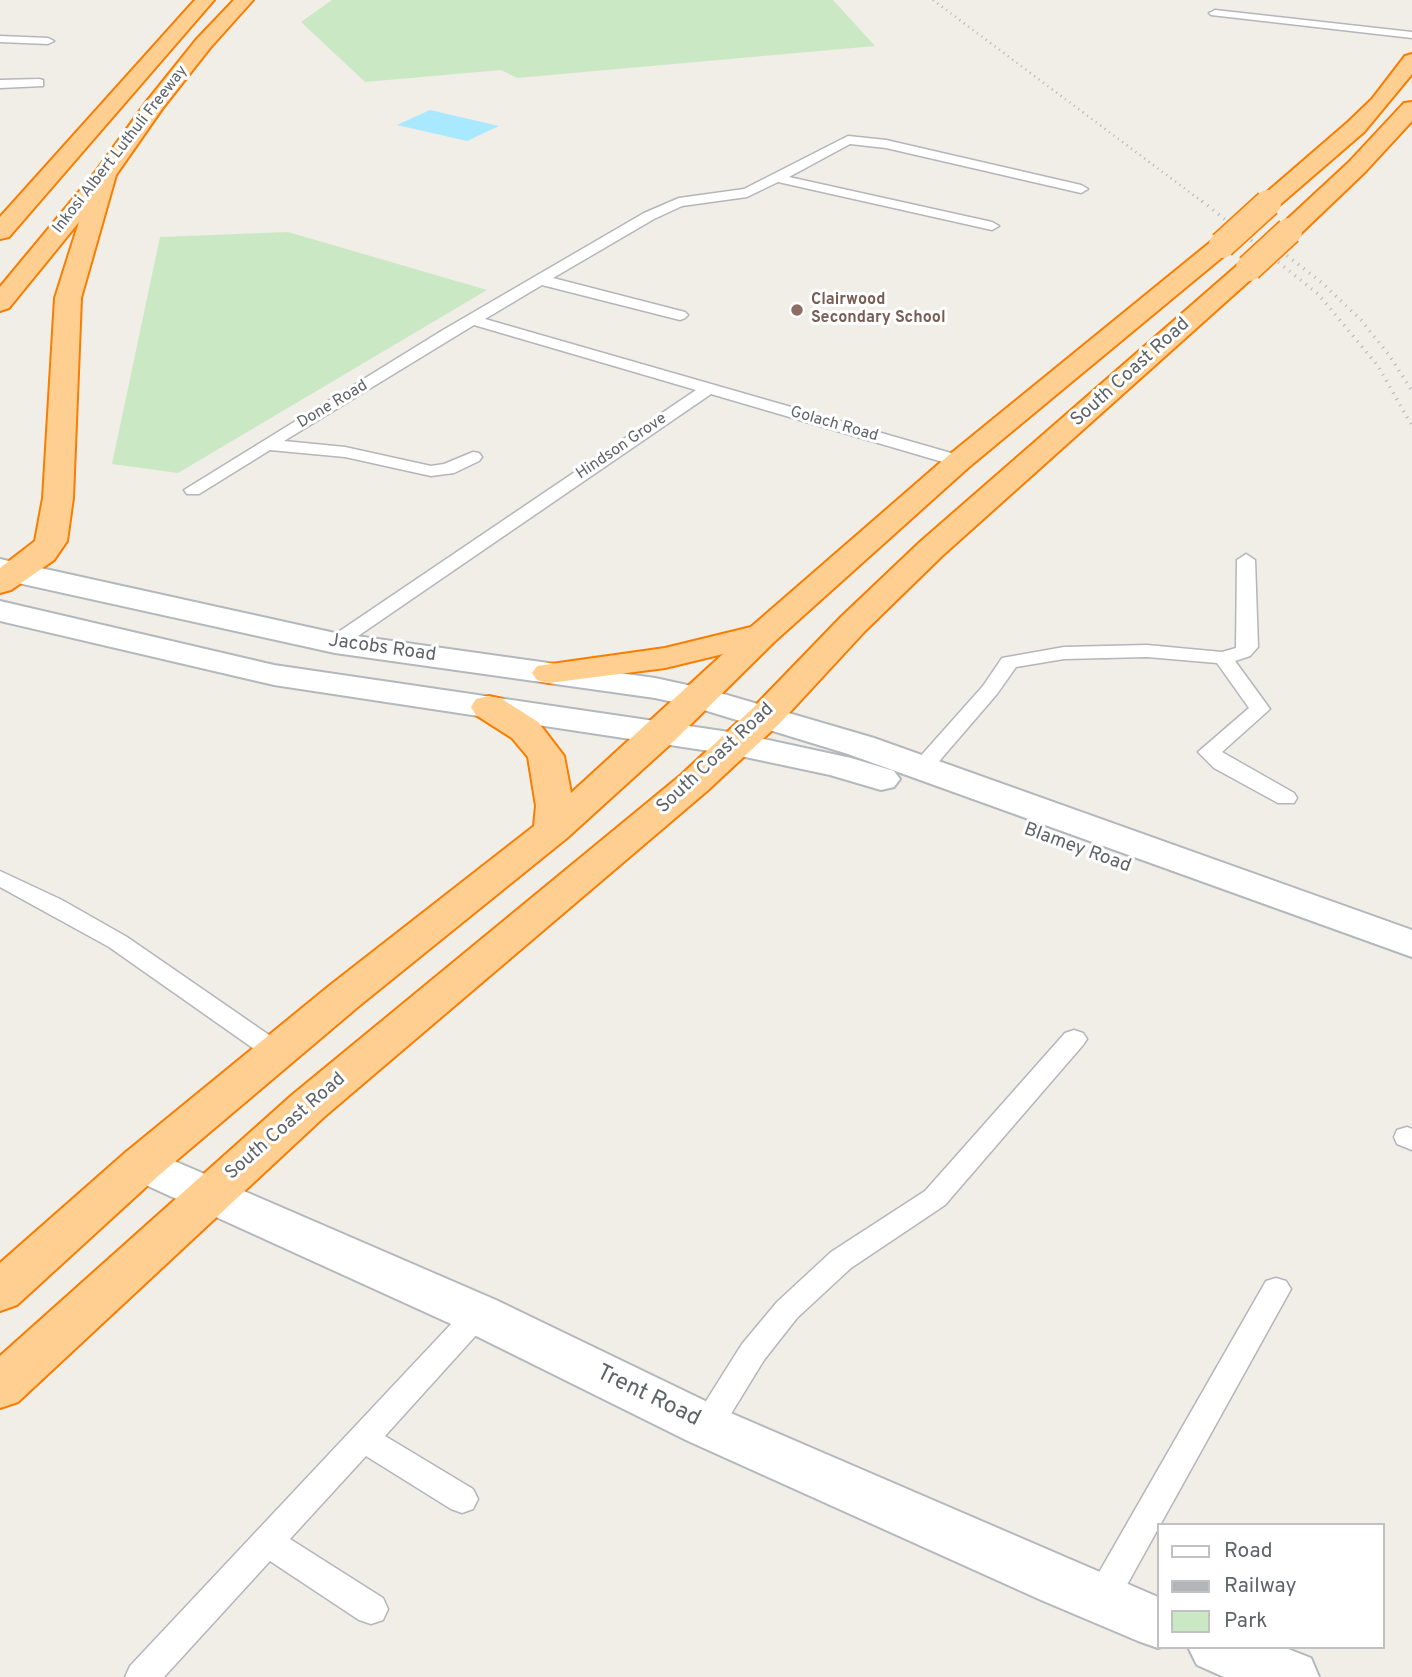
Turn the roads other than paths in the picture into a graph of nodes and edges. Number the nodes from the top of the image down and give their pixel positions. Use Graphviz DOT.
graph roads {
  1 [pos="205,0"];
  2 [pos="244,0"];
  3 [pos="1215,13"];
  4 [pos="1412,35"];
  5 [pos="0,39"];
  6 [pos="48,41"];
  7 [pos="1412,60"];
  8 [pos="39,83"];
  9 [pos="0,84"];
  10 [pos="1412,108"];
  11 [pos="103,113"];
  12 [pos="105,175"];
  13 [pos="777,178"];
  14 [pos="1081,189"];
  15 [pos="9,191"];
  16 [pos="992,226"];
  17 [pos="0,232"];
  18 [pos="541,280"];
  19 [pos="0,303"];
  20 [pos="680,315"];
  21 [pos="472,320"];
  22 [pos="708,388"];
  23 [pos="266,446"];
  24 [pos="473,457"];
  25 [pos="959,461"];
  26 [pos="193,490"];
  27 [pos="1246,561"];
  28 [pos="6,575"];
  29 [pos="0,611"];
  30 [pos="762,635"];
  31 [pos="335,643"];
  32 [pos="1223,658"];
  33 [pos="549,673"];
  34 [pos="698,697"];
  35 [pos="489,707"];
  36 [pos="751,730"];
  37 [pos="662,732"];
  38 [pos="921,768"];
  39 [pos="1286,798"];
  40 [pos="553,830"];
  41 [pos="0,878"];
  42 [pos="1412,944"];
  43 [pos="1412,970"];
  44 [pos="1074,1039"];
  45 [pos="276,1052"];
  46 [pos="142,1164"];
  47 [pos="209,1195"];
  48 [pos="1276,1289"];
  49 [pos="0,1292"];
  50 [pos="478,1314"];
  51 [pos="0,1387"];
  52 [pos="707,1426"];
  53 [pos="363,1438"];
  54 [pos="461,1499"];
  55 [pos="267,1542"];
  56 [pos="1101,1600"];
  57 [pos="371,1609"];
  58 [pos="1156,1622"];
  59 [pos="1222,1649"];
  60 [pos="142,1677"];
  61 [pos="1290,1677"];
  1 -- 11 [label="highway, Inkosi Albert Luthuli Freeway"];
  2 -- 12 [label="highway, Inkosi Albert Luthuli Freeway"];
  3 -- 4 [label="lane"];
  5 -- 6 [label="lane"];
  7 -- 25 [label="highway, South Coast Road, bridge"];
  8 -- 9 [label="lane"];
  10 -- 36 [label="highway, South Coast Road, bridge"];
  11 -- 15 [label="highway"];
  11 -- 17 [label="highway, Inkosi Albert Luthuli Freeway"];
  12 -- 19 [label="highway, Inkosi Albert Luthuli Freeway"];
  12 -- 28 [label="highway"];
  13 -- 14 [label="lane, Done Road"];
  13 -- 16 [label="lane"];
  13 -- 18 [label="lane, Done Road"];
  18 -- 20 [label="lane"];
  18 -- 21 [label="lane, Done Road"];
  21 -- 22 [label="lane"];
  21 -- 23 [label="lane, Done Road"];
  22 -- 25 [label="lane, Golach Road"];
  22 -- 31 [label="lane, Hindson Grove"];
  23 -- 24 [label="lane"];
  23 -- 26 [label="lane, Done Road"];
  25 -- 30 [label="highway, South Coast Road"];
  27 -- 32 [label="lane"];
  28 -- 31 [label="street, Jacobs Road"];
  29 -- 35 [label="street"];
  30 -- 33 [label="highway"];
  30 -- 34 [label="highway, South Coast Road"];
  31 -- 33 [label="street, Jacobs Road"];
  32 -- 38 [label="lane"];
  32 -- 39 [label="lane"];
  33 -- 34 [label="street, Jacobs Road"];
  34 -- 36 [label="street, Jacobs Road"];
  34 -- 37 [label="highway, South Coast Road"];
  35 -- 37 [label="street"];
  35 -- 40 [label="highway"];
  36 -- 37 [label="street"];
  36 -- 38 [label="street, Blamey Road"];
  36 -- 43 [label="street, Blamey Road"];
  36 -- 47 [label="highway, South Coast Road"];
  37 -- 40 [label="highway, South Coast Road"];
  38 -- 42 [label="street, Blamey Road"];
  40 -- 45 [label="highway, South Coast Road"];
  41 -- 45 [label="lane"];
  44 -- 52 [label="lane"];
  45 -- 46 [label="highway, South Coast Road"];
  46 -- 47 [label="street, Trent Road"];
  46 -- 49 [label="highway, South Coast Road"];
  47 -- 50 [label="street, Trent Road"];
  47 -- 51 [label="highway, South Coast Road"];
  48 -- 56 [label="lane"];
  50 -- 52 [label="street, Trent Road"];
  50 -- 53 [label="lane"];
  52 -- 56 [label="street, Trent Road"];
  53 -- 54 [label="lane"];
  53 -- 55 [label="lane"];
  55 -- 57 [label="lane"];
  55 -- 60 [label="lane"];
  56 -- 58 [label="street, Trent Road"];
  59 -- 61 [label="street"];
}
